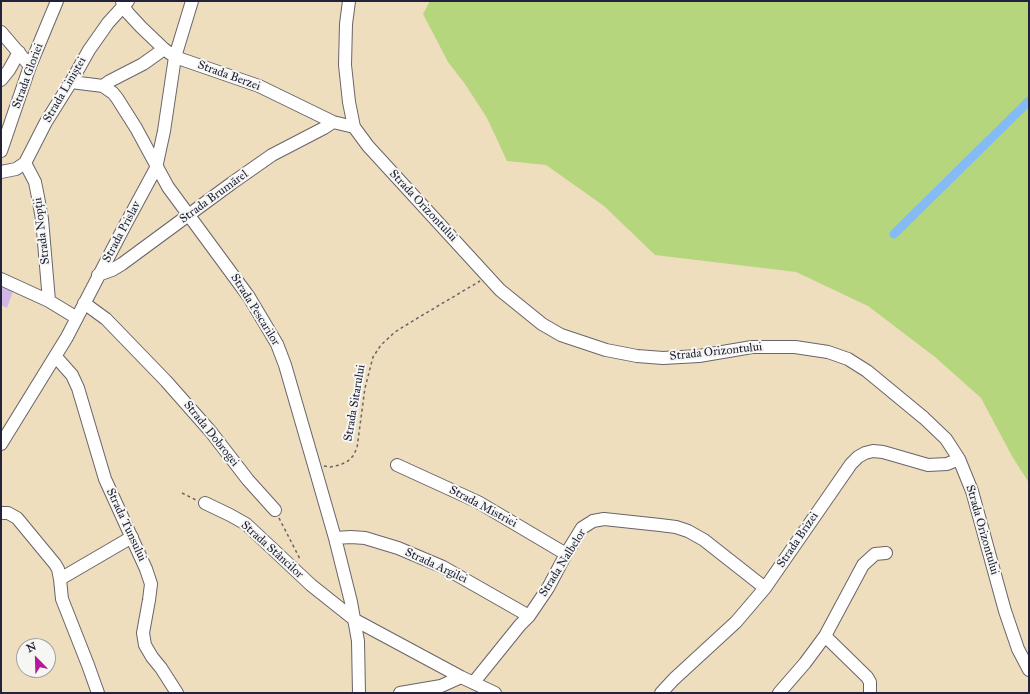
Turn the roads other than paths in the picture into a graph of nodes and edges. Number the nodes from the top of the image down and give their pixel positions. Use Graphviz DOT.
graph roads {
  1 [pos="57,1"];
  2 [pos="192,1"];
  3 [pos="349,1"];
  4 [pos="124,3"];
  5 [pos="1,32"];
  6 [pos="164,49"];
  7 [pos="19,52"];
  8 [pos="175,57"];
  9 [pos="30,66"];
  10 [pos="1,80"];
  11 [pos="71,82"];
  12 [pos="103,86"];
  13 [pos="333,122"];
  14 [pos="354,127"];
  15 [pos="1,151"];
  16 [pos="25,163"];
  17 [pos="156,168"];
  18 [pos="1,172"];
  19 [pos="188,216"];
  20 [pos="98,275"];
  21 [pos="1,280"];
  22 [pos="49,301"];
  23 [pos="84,303"];
  24 [pos="77,318"];
  25 [pos="56,357"];
  26 [pos="1,444"];
  27 [pos="959,459"];
  28 [pos="398,465"];
  29 [pos="205,503"];
  30 [pos="275,510"];
  31 [pos="1,513"];
  32 [pos="132,537"];
  33 [pos="335,538"];
  34 [pos="886,553"];
  35 [pos="566,554"];
  36 [pos="60,579"];
  37 [pos="765,588"];
  38 [pos="528,616"];
  39 [pos="355,620"];
  40 [pos="825,636"];
  41 [pos="1029,670"];
  42 [pos="461,677"];
  43 [pos="474,682"];
  44 [pos="98,693"];
  45 [pos="177,693"];
  46 [pos="359,693"];
  47 [pos="400,693"];
  48 [pos="495,693"];
  49 [pos="661,693"];
  50 [pos="779,693"];
  51 [pos="870,693"];
  1 -- 9 [label="street, Strada Gloriei"];
  2 -- 8 [label="street, Strada Prislav"];
  3 -- 14 [label="street, Strada Orizontului"];
  4 -- 6 [label="street, Strada Berzei"];
  4 -- 11 [label="street, Strada Liniștei"];
  5 -- 7 [label="street"];
  6 -- 8 [label="street, Strada Berzei"];
  6 -- 12 [label="street"];
  7 -- 9 [label="street"];
  7 -- 10 [label="street"];
  8 -- 13 [label="street, Strada Berzei"];
  8 -- 17 [label="street, Strada Prislav"];
  9 -- 15 [label="street, Strada Gloriei"];
  11 -- 12 [label="street"];
  11 -- 16 [label="street, Strada Liniștei"];
  12 -- 17 [label="street, Strada Pescarilor"];
  13 -- 14 [label="street, Strada Berzei"];
  13 -- 19 [label="street, Strada Brumărel"];
  14 -- 27 [label="street, Strada Orizontului"];
  16 -- 18 [label="street"];
  16 -- 22 [label="street, Strada Nopții"];
  17 -- 19 [label="street, Strada Pescarilor"];
  17 -- 20 [label="street, Strada Prislav"];
  19 -- 20 [label="street, Strada Brumărel"];
  19 -- 33 [label="street, Strada Pescarilor"];
  20 -- 23 [label="street, Strada Prislav"];
  21 -- 22 [label="street"];
  22 -- 24 [label="street"];
  23 -- 24 [label="street, Strada Prislav"];
  23 -- 30 [label="street, Strada Dobrogei"];
  24 -- 25 [label="street, Strada Prislav"];
  25 -- 26 [label="street, Strada Prislav"];
  25 -- 32 [label="street, Strada Tunsului"];
  27 -- 37 [label="street, Strada Brizei"];
  27 -- 41 [label="street, Strada Orizontului"];
  28 -- 35 [label="street, Strada Mistriei"];
  29 -- 39 [label="street, Strada Stâncilor"];
  31 -- 36 [label="street"];
  32 -- 36 [label="street"];
  32 -- 45 [label="street, Strada Tunsului"];
  33 -- 38 [label="street, Strada Argilei"];
  33 -- 39 [label="street, Strada Pescarilor"];
  34 -- 40 [label="street"];
  35 -- 37 [label="street, Strada Nalbelor"];
  35 -- 38 [label="street, Strada Nalbelor"];
  36 -- 44 [label="street"];
  37 -- 49 [label="street, Strada Brizei"];
  38 -- 43 [label="street, Strada Nalbelor"];
  39 -- 42 [label="street, Strada Stâncilor"];
  39 -- 46 [label="street, Strada Pescarilor"];
  40 -- 50 [label="street"];
  40 -- 51 [label="street"];
  42 -- 43 [label="street, Strada Stâncilor"];
  42 -- 47 [label="street"];
  43 -- 48 [label="street, Strada Stâncilor"];
}
